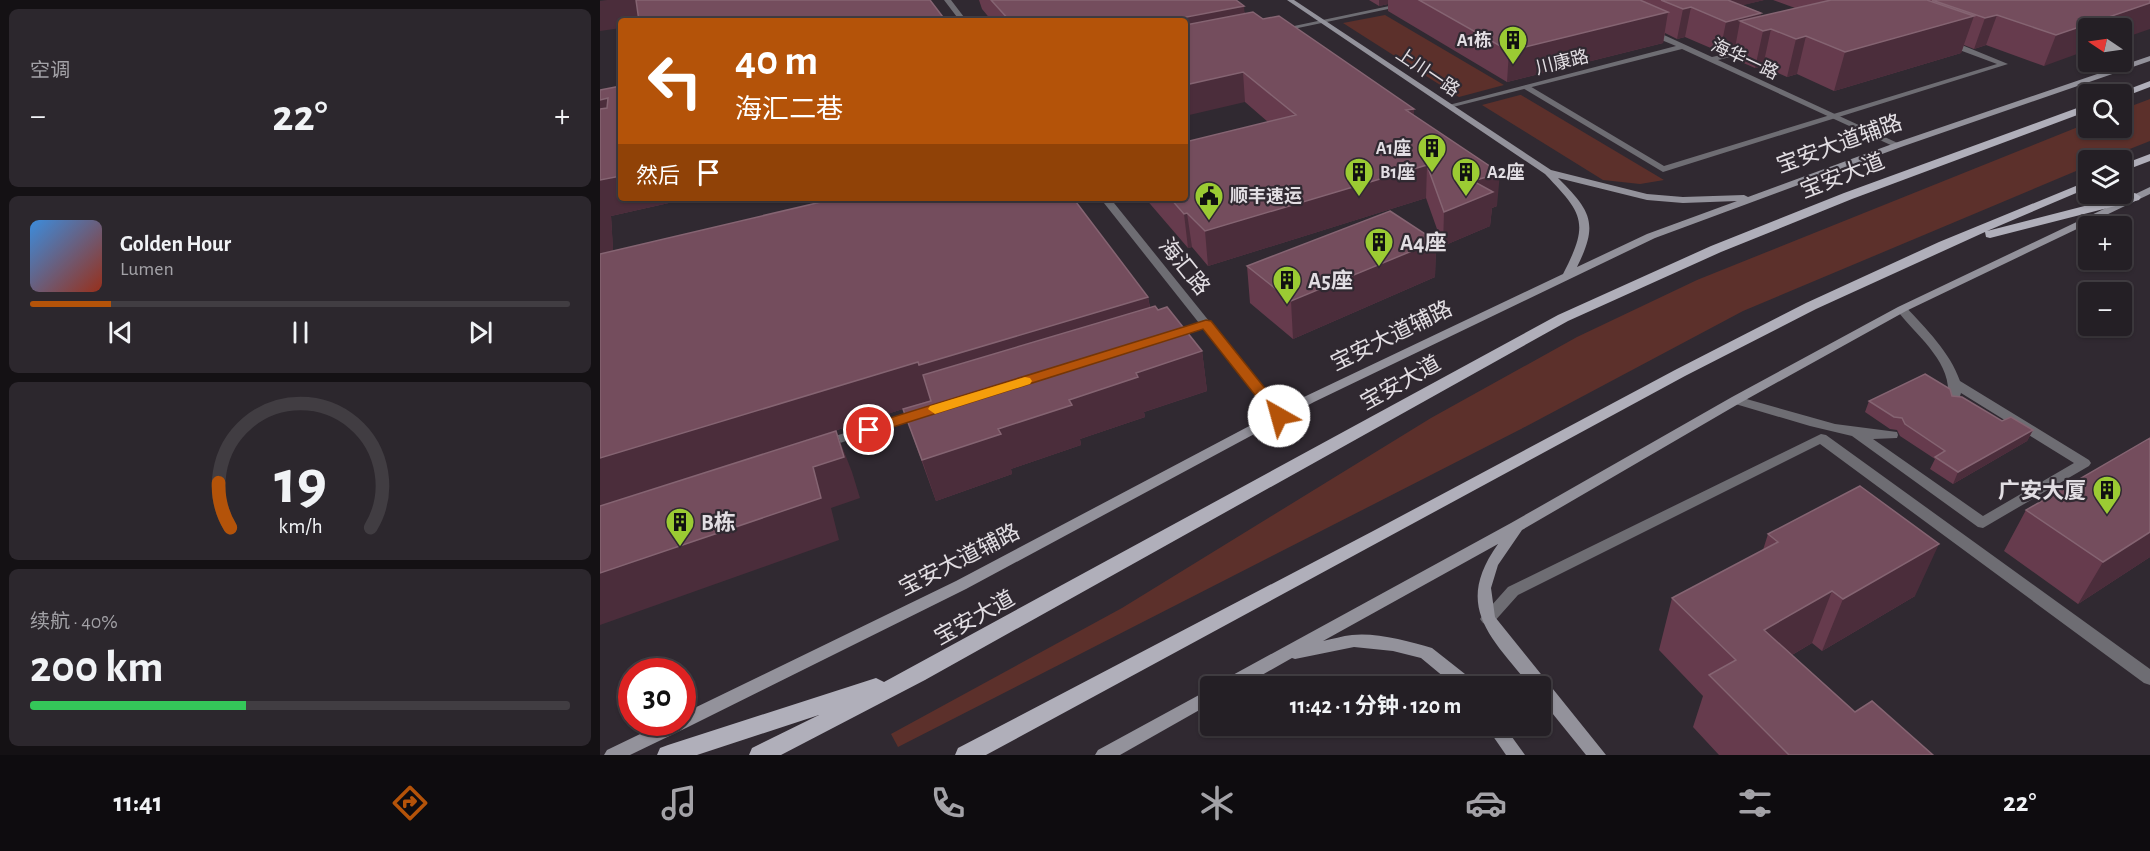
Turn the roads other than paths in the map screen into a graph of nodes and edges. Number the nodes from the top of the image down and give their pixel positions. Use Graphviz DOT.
graph roads {
  1 [pos="947,0"];
  2 [pos="1290,0"];
  3 [pos="1428,0"];
  4 [pos="962,18"];
  5 [pos="1322,22"];
  6 [pos="1641,28"];
  7 [pos="1270,32"];
  8 [pos="1939,39"];
  9 [pos="1682,46"];
  10 [pos="1754,48"];
  11 [pos="2150,58"];
  12 [pos="1711,60"];
  13 [pos="2150,84"];
  14 [pos="1525,87"];
  15 [pos="2132,90"];
  16 [pos="1449,106"];
  17 [pos="2078,111"];
  18 [pos="1834,116"];
  19 [pos="1898,145"];
  20 [pos="2150,157"];
  21 [pos="2132,165"];
  22 [pos="1548,172"];
  23 [pos="2078,188"];
  24 [pos="2150,190"];
  25 [pos="1757,197"];
  26 [pos="2134,197"];
  27 [pos="1107,201"];
  28 [pos="1943,245"];
  29 [pos="1568,275"];
  30 [pos="1902,309"];
  31 [pos="1206,324"];
  32 [pos="1160,338"];
  33 [pos="1954,383"];
  34 [pos="1736,400"];
  35 [pos="1953,403"];
  36 [pos="932,410"];
  37 [pos="1279,416"];
  38 [pos="1855,432"];
  39 [pos="1892,435"];
  40 [pos="806,450"];
  41 [pos="1516,527"];
  42 [pos="1488,619"];
  43 [pos="1282,656"];
  44 [pos="918,674"];
  45 [pos="1246,676"];
  46 [pos="1455,676"];
  47 [pos="2150,678"];
  48 [pos="1200,702"];
  49 [pos="696,715"];
  50 [pos="652,736"];
  51 [pos="1502,736"];
  52 [pos="613,755"];
  53 [pos="668,755"];
  54 [pos="760,755"];
  55 [pos="966,755"];
  56 [pos="1104,755"];
  57 [pos="1516,755"];
  58 [pos="1597,755"];
  1 -- 4 [label="street"];
  2 -- 5 [label="main road, 上川一路"];
  3 -- 5 [label="street"];
  5 -- 7 [label="street"];
  5 -- 16 [label="main road, 上川一路"];
  6 -- 9 [label="street, 海华一路"];
  8 -- 18 [label="street"];
  9 -- 12 [label="street, 海华一路"];
  9 -- 14 [label="street, 川康路"];
  10 -- 12 [label="street"];
  11 -- 19 [label="main road, 宝安大道辅路"];
  12 -- 18 [label="street, 海华一路"];
  13 -- 15 [label="main road"];
  14 -- 16 [label="street, 川康路"];
  14 -- 18 [label="street"];
  16 -- 22 [label="main road, 上川一路"];
  17 -- 44 [label="main road, 宝安大道"];
  18 -- 19 [label="street, 海华一路"];
  19 -- 25 [label="main road, 宝安大道辅路"];
  20 -- 21 [label="main road"];
  22 -- 25 [label="main road, 上川一路"];
  22 -- 29 [label="main road, 上川一路"];
  23 -- 28 [label="main road"];
  24 -- 26 [label="main road"];
  25 -- 29 [label="main road, 宝安大道辅路"];
  26 -- 28 [label="main road"];
  26 -- 30 [label="main road"];
  27 -- 31 [label="street, 海汇路"];
  28 -- 55 [label="main road"];
  29 -- 37 [label="main road, 宝安大道辅路"];
  30 -- 33 [label="street"];
  30 -- 34 [label="main road"];
  31 -- 32 [label="street"];
  31 -- 37 [label="street, 海汇路"];
  33 -- 35 [label="street"];
  33 -- 38 [label="street"];
  34 -- 38 [label="street"];
  34 -- 41 [label="main road"];
  36 -- 40 [label="street"];
  37 -- 49 [label="main road, 宝安大道辅路"];
  38 -- 39 [label="street"];
  41 -- 42 [label="main road"];
  41 -- 43 [label="main road"];
  42 -- 47 [label="street"];
  42 -- 58 [label="main road"];
  43 -- 45 [label="main road"];
  43 -- 46 [label="main road"];
  44 -- 53 [label="main road"];
  44 -- 54 [label="main road, 宝安大道"];
  48 -- 56 [label="main road"];
  50 -- 52 [label="main road, 宝安大道辅路"];
  51 -- 57 [label="main road"];
}
